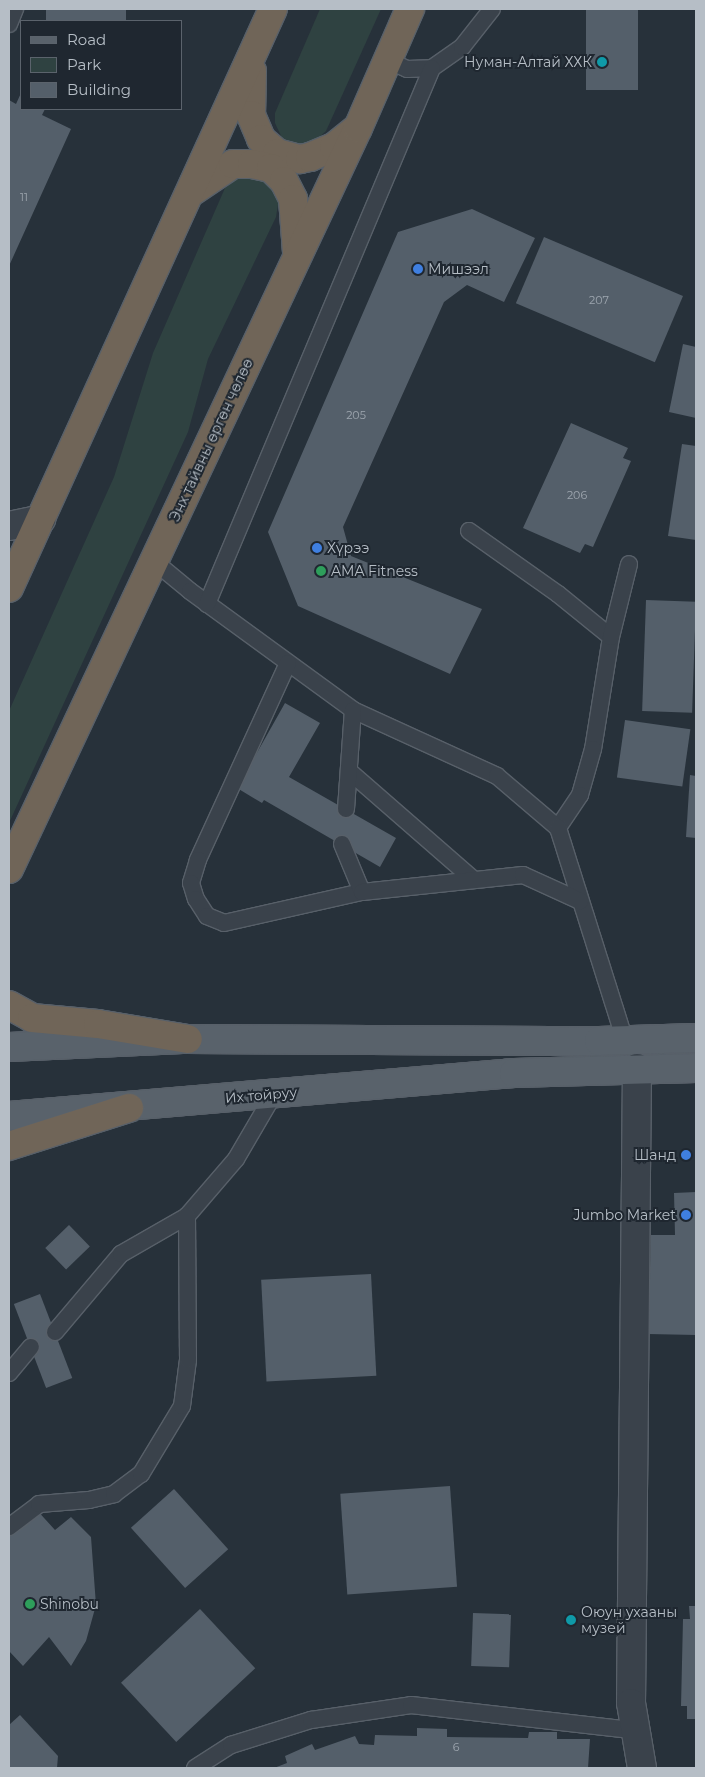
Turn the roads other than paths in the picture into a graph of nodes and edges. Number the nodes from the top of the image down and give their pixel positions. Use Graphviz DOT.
graph roads {
  1 [pos="15,9"];
  2 [pos="273,9"];
  3 [pos="410,9"];
  4 [pos="492,9"];
  5 [pos="9,24"];
  6 [pos="256,48"];
  7 [pos="387,60"];
  8 [pos="432,68"];
  9 [pos="358,128"];
  10 [pos="190,193"];
  11 [pos="297,256"];
  12 [pos="41,519"];
  13 [pos="9,526"];
  14 [pos="469,531"];
  15 [pos="155,562"];
  16 [pos="629,564"];
  17 [pos="9,588"];
  18 [pos="207,604"];
  19 [pos="611,637"];
  20 [pos="288,663"];
  21 [pos="353,710"];
  22 [pos="349,770"];
  23 [pos="346,810"];
  24 [pos="558,828"];
  25 [pos="22,843"];
  26 [pos="342,844"];
  27 [pos="9,869"];
  28 [pos="473,879"];
  29 [pos="9,881"];
  30 [pos="362,892"];
  31 [pos="580,901"];
  32 [pos="9,1005"];
  33 [pos="696,1038"];
  34 [pos="188,1039"];
  35 [pos="612,1041"];
  36 [pos="9,1048"];
  37 [pos="638,1068"];
  38 [pos="696,1068"];
  39 [pos="274,1094"];
  40 [pos="129,1108"];
  41 [pos="9,1116"];
  42 [pos="9,1146"];
  43 [pos="188,1216"];
  44 [pos="55,1332"];
  45 [pos="30,1346"];
  46 [pos="9,1374"];
  47 [pos="9,1527"];
  48 [pos="638,1731"];
  49 [pos="196,1768"];
  50 [pos="642,1768"];
  1 -- 5 [label="lane"];
  2 -- 6 [label="highway"];
  3 -- 7 [label="highway, Энх тайвны өргөн чөлөө"];
  4 -- 8 [label="lane"];
  6 -- 9 [label="highway"];
  6 -- 10 [label="highway"];
  7 -- 8 [label="lane"];
  7 -- 9 [label="highway, Энх тайвны өргөн чөлөө"];
  8 -- 18 [label="lane"];
  9 -- 11 [label="highway, Энх тайвны өргөн чөлөө"];
  10 -- 11 [label="highway"];
  10 -- 12 [label="highway"];
  11 -- 15 [label="highway, Энх тайвны өргөн чөлөө"];
  12 -- 13 [label="street"];
  12 -- 17 [label="highway"];
  14 -- 19 [label="lane"];
  15 -- 18 [label="lane"];
  15 -- 25 [label="highway, Энх тайвны өргөн чөлөө"];
  16 -- 19 [label="lane"];
  18 -- 20 [label="lane"];
  19 -- 24 [label="lane"];
  20 -- 21 [label="lane"];
  20 -- 30 [label="lane"];
  21 -- 22 [label="lane"];
  21 -- 24 [label="lane"];
  22 -- 23 [label="lane"];
  22 -- 28 [label="lane"];
  24 -- 31 [label="lane"];
  25 -- 27 [label="highway, Энх тайвны өргөн чөлөө"];
  25 -- 29 [label="highway"];
  26 -- 30 [label="lane"];
  28 -- 30 [label="lane"];
  28 -- 31 [label="lane"];
  31 -- 35 [label="lane"];
  32 -- 34 [label="highway"];
  33 -- 35 [label="main road"];
  34 -- 35 [label="main road"];
  34 -- 36 [label="main road"];
  37 -- 38 [label="main road, Их тойруу"];
  37 -- 39 [label="main road, Их тойруу"];
  37 -- 48 [label="street"];
  39 -- 40 [label="main road, Их тойруу"];
  39 -- 43 [label="lane"];
  40 -- 41 [label="main road, Их тойруу"];
  40 -- 42 [label="highway"];
  43 -- 44 [label="lane"];
  43 -- 47 [label="lane"];
  45 -- 46 [label="lane"];
  48 -- 49 [label="lane"];
  48 -- 50 [label="street"];
}
